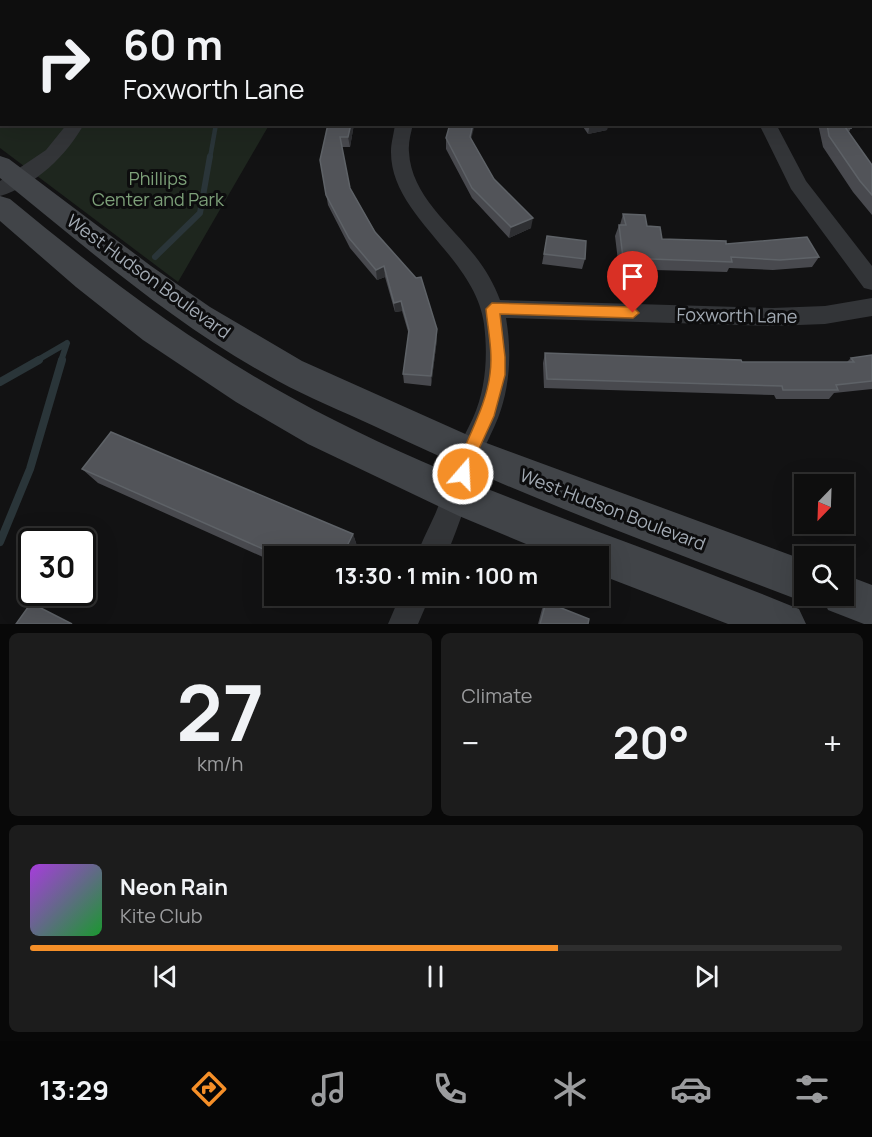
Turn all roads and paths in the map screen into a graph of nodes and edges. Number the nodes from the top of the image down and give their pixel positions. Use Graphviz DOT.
graph roads {
  1 [pos="75,126"];
  2 [pos="404,126"];
  3 [pos="768,126"];
  4 [pos="4,185"];
  5 [pos="872,282"];
  6 [pos="872,307"];
  7 [pos="492,309"];
  8 [pos="469,453"];
  9 [pos="456,495"];
  10 [pos="435,546"];
  11 [pos="794,577"];
  12 [pos="854,599"];
  13 [pos="411,606"];
  14 [pos="872,606"];
  15 [pos="403,624"];
  16 [pos="784,624"];
  1 -- 4 [label="street"];
  2 -- 7 [label="street"];
  3 -- 5 [label="street"];
  4 -- 8 [label="main road, West Hudson Boulevard"];
  4 -- 9 [label="main road, West Hudson Boulevard"];
  6 -- 7 [label="street, Foxworth Lane"];
  7 -- 8 [label="street"];
  8 -- 9 [label="street"];
  8 -- 11 [label="main road, West Hudson Boulevard"];
  9 -- 10 [label="street"];
  9 -- 16 [label="main road, West Hudson Boulevard"];
  12 -- 14 [label="main road"];
  13 -- 15 [label="street"];
}
